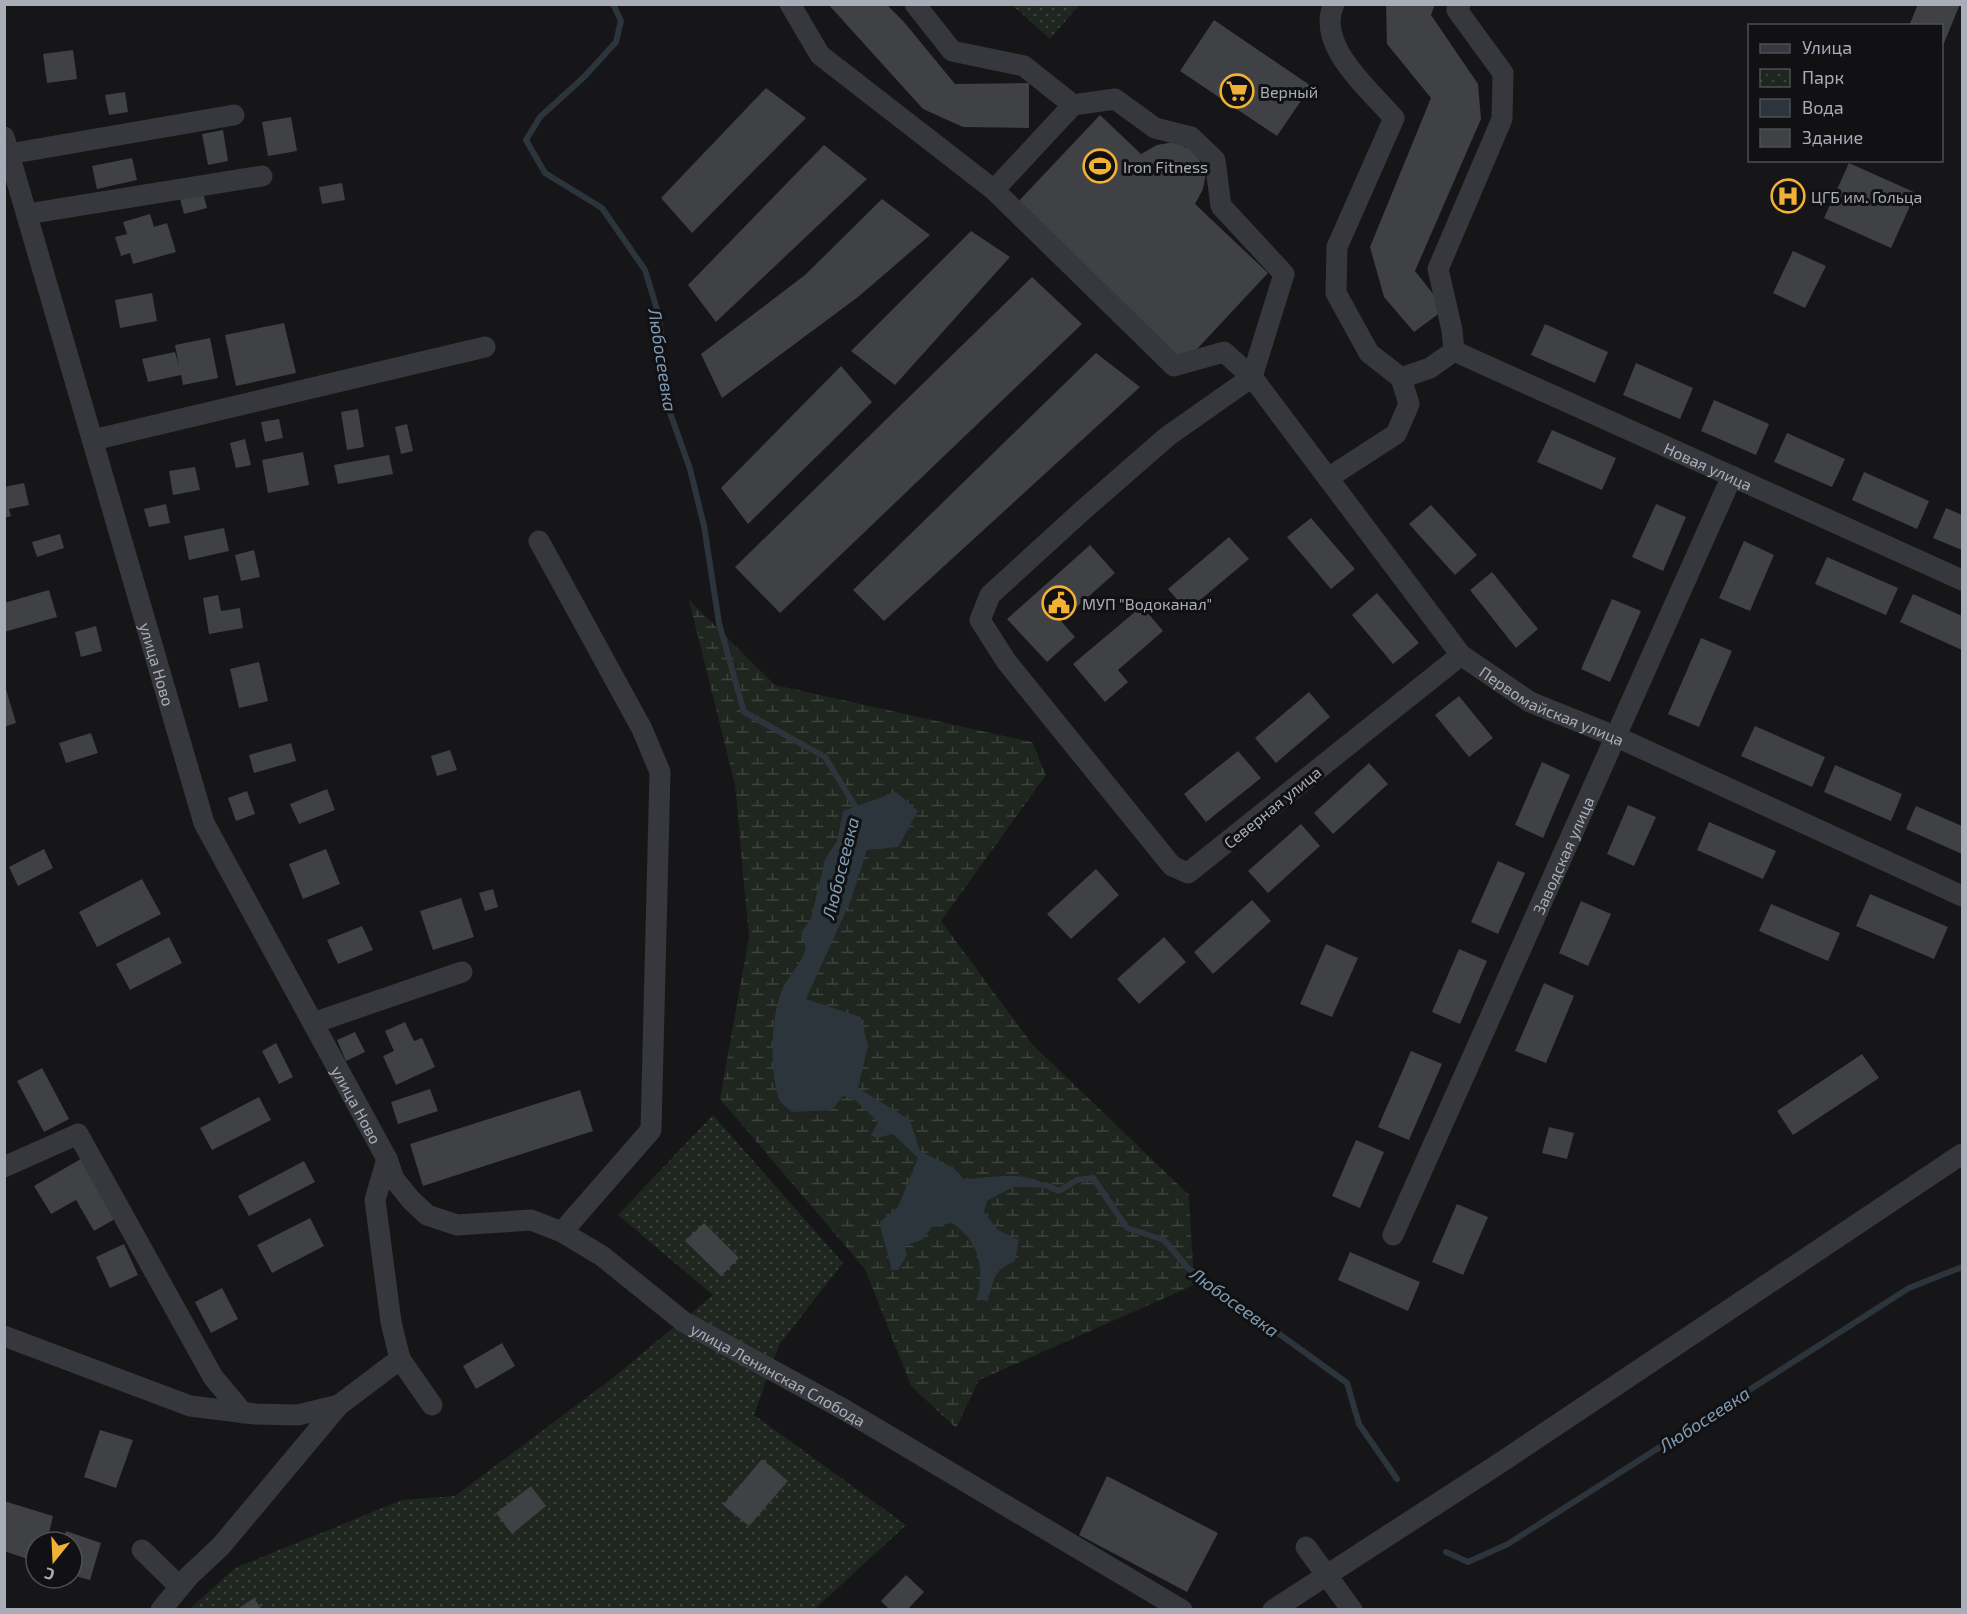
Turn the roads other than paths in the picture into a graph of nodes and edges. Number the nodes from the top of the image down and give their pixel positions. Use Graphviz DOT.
graph roads {
  1 [pos="790,4"];
  2 [pos="915,4"];
  3 [pos="1334,4"];
  4 [pos="1460,4"];
  5 [pos="1073,105"];
  6 [pos="234,115"];
  7 [pos="7,145"];
  8 [pos="262,176"];
  9 [pos="994,190"];
  10 [pos="27,214"];
  11 [pos="485,347"];
  12 [pos="1454,351"];
  13 [pos="1252,377"];
  14 [pos="1401,378"];
  15 [pos="93,440"];
  16 [pos="1732,476"];
  17 [pos="1328,478"];
  18 [pos="539,541"];
  19 [pos="1962,580"];
  20 [pos="1461,655"];
  21 [pos="1617,737"];
  22 [pos="1962,896"];
  23 [pos="462,972"];
  24 [pos="313,1023"];
  25 [pos="1962,1154"];
  26 [pos="387,1159"];
  27 [pos="4,1167"];
  28 [pos="562,1232"];
  29 [pos="1393,1234"];
  30 [pos="4,1336"];
  31 [pos="399,1359"];
  32 [pos="339,1405"];
  33 [pos="432,1405"];
  34 [pos="243,1413"];
  35 [pos="1306,1547"];
  36 [pos="142,1550"];
  37 [pos="1327,1575"];
  38 [pos="180,1587"];
  39 [pos="161,1610"];
  40 [pos="1182,1610"];
  41 [pos="1273,1610"];
  42 [pos="1352,1610"];
  1 -- 9 [label="street"];
  2 -- 5 [label="street"];
  3 -- 14 [label="street"];
  4 -- 12 [label="street"];
  5 -- 9 [label="street"];
  5 -- 13 [label="street"];
  6 -- 7 [label="street"];
  7 -- 10 [label="street, улица Ново"];
  8 -- 10 [label="street"];
  9 -- 13 [label="street, Первомайская улица"];
  10 -- 15 [label="street, улица Ново"];
  11 -- 15 [label="street"];
  12 -- 14 [label="street"];
  12 -- 16 [label="street, Новая улица"];
  13 -- 17 [label="street, Первомайская улица"];
  13 -- 20 [label="street, Северная улица"];
  14 -- 17 [label="street"];
  15 -- 24 [label="street, улица Ново"];
  16 -- 19 [label="street, Новая улица"];
  16 -- 21 [label="street, Заводская улица"];
  17 -- 20 [label="street, Первомайская улица"];
  18 -- 28 [label="street"];
  20 -- 21 [label="street, Первомайская улица"];
  21 -- 22 [label="street, Первомайская улица"];
  21 -- 29 [label="street, Заводская улица"];
  23 -- 24 [label="street"];
  24 -- 26 [label="street, улица Ново"];
  25 -- 37 [label="street"];
  26 -- 28 [label="street, улица Ленинская Слобода"];
  26 -- 31 [label="street"];
  27 -- 34 [label="street"];
  28 -- 40 [label="street, улица Ленинская Слобода"];
  30 -- 34 [label="street"];
  31 -- 32 [label="street"];
  31 -- 33 [label="street"];
  32 -- 34 [label="street"];
  32 -- 38 [label="street"];
  35 -- 37 [label="street"];
  36 -- 38 [label="street"];
  37 -- 41 [label="street"];
  37 -- 42 [label="street"];
  38 -- 39 [label="street"];
}
